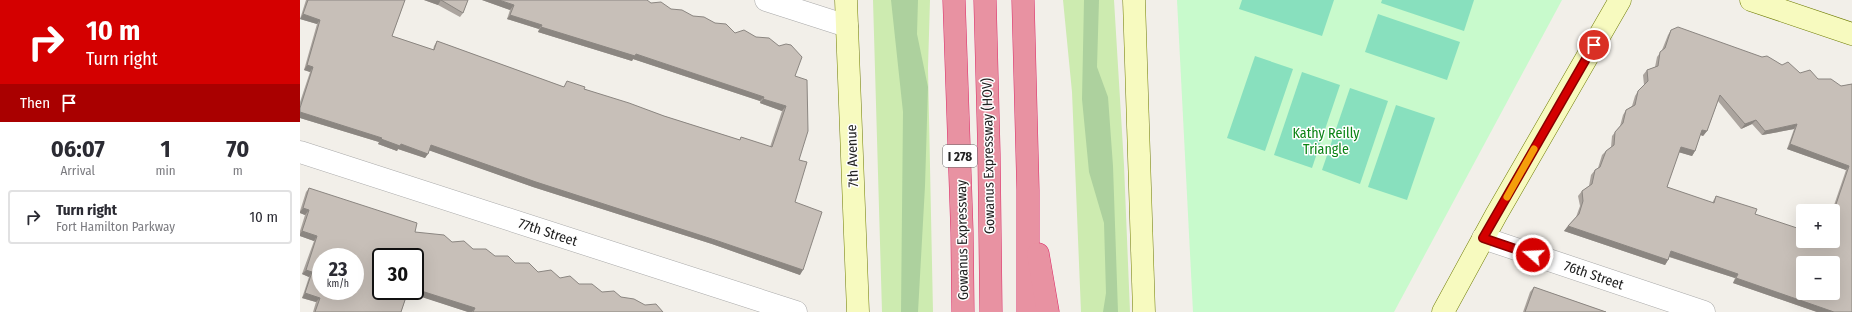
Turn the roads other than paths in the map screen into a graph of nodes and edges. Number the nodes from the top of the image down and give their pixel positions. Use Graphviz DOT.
graph roads {
  1 [pos="766,0"];
  2 [pos="846,0"];
  3 [pos="954,0"];
  4 [pos="985,0"];
  5 [pos="1023,0"];
  6 [pos="1134,0"];
  7 [pos="1620,0"];
  8 [pos="1750,0"];
  9 [pos="847,26"];
  10 [pos="1852,34"];
  11 [pos="300,152"];
  12 [pos="1028,190"];
  13 [pos="1483,238"];
  14 [pos="796,312"];
  15 [pos="858,312"];
  16 [pos="963,312"];
  17 [pos="991,312"];
  18 [pos="1028,312"];
  19 [pos="1048,312"];
  20 [pos="1144,312"];
  21 [pos="1443,312"];
  22 [pos="1704,312"];
  1 -- 9 [label="street"];
  2 -- 9 [label="main road, 7th Avenue"];
  3 -- 16 [label="highway, Gowanus Expressway / I 278"];
  4 -- 17 [label="highway, Gowanus Expressway (HOV) / I 278"];
  5 -- 12 [label="highway"];
  6 -- 20 [label="main road"];
  7 -- 13 [label="main road"];
  8 -- 10 [label="main road"];
  9 -- 15 [label="main road, 7th Avenue"];
  11 -- 14 [label="street, 77th Street"];
  12 -- 18 [label="highway"];
  12 -- 19 [label="highway"];
  13 -- 21 [label="main road"];
  13 -- 22 [label="street, 76th Street"];
}
